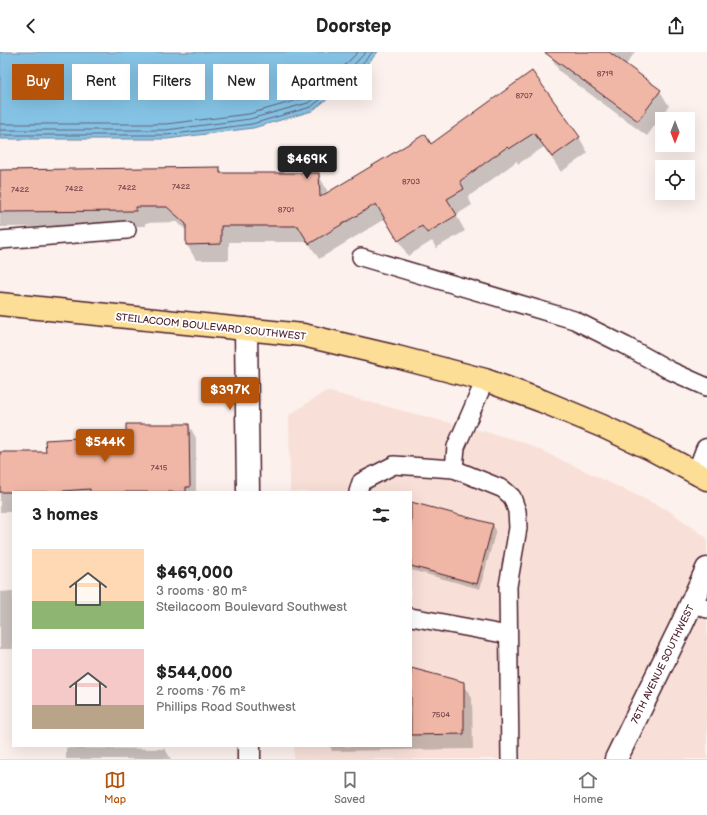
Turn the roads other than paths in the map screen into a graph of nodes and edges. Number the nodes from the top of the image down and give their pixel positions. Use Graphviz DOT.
graph roads {
  1 [pos="127,230"];
  2 [pos="0,240"];
  3 [pos="361,257"];
  4 [pos="0,304"];
  5 [pos="246,329"];
  6 [pos="485,380"];
  7 [pos="707,387"];
  8 [pos="707,450"];
  9 [pos="454,469"];
  10 [pos="703,477"];
  11 [pos="248,491"];
  12 [pos="358,491"];
  13 [pos="707,569"];
  14 [pos="700,605"];
  15 [pos="412,617"];
  16 [pos="508,635"];
  17 [pos="249,747"];
  18 [pos="249,759"];
  19 [pos="510,759"];
  20 [pos="616,759"];
  1 -- 2 [label="lane"];
  3 -- 7 [label="lane"];
  4 -- 5 [label="main road, STEILACOOM BOULEVARD SOUTHWEST"];
  5 -- 6 [label="main road, STEILACOOM BOULEVARD SOUTHWEST"];
  5 -- 11 [label="street"];
  6 -- 9 [label="lane"];
  6 -- 10 [label="main road, STEILACOOM BOULEVARD SOUTHWEST"];
  8 -- 10 [label="street"];
  9 -- 12 [label="lane"];
  9 -- 16 [label="lane"];
  13 -- 14 [label="street, 76TH AVENUE SOUTHWEST"];
  14 -- 20 [label="street, 76TH AVENUE SOUTHWEST"];
  15 -- 16 [label="lane"];
  16 -- 19 [label="lane"];
  17 -- 18 [label="street"];
}
